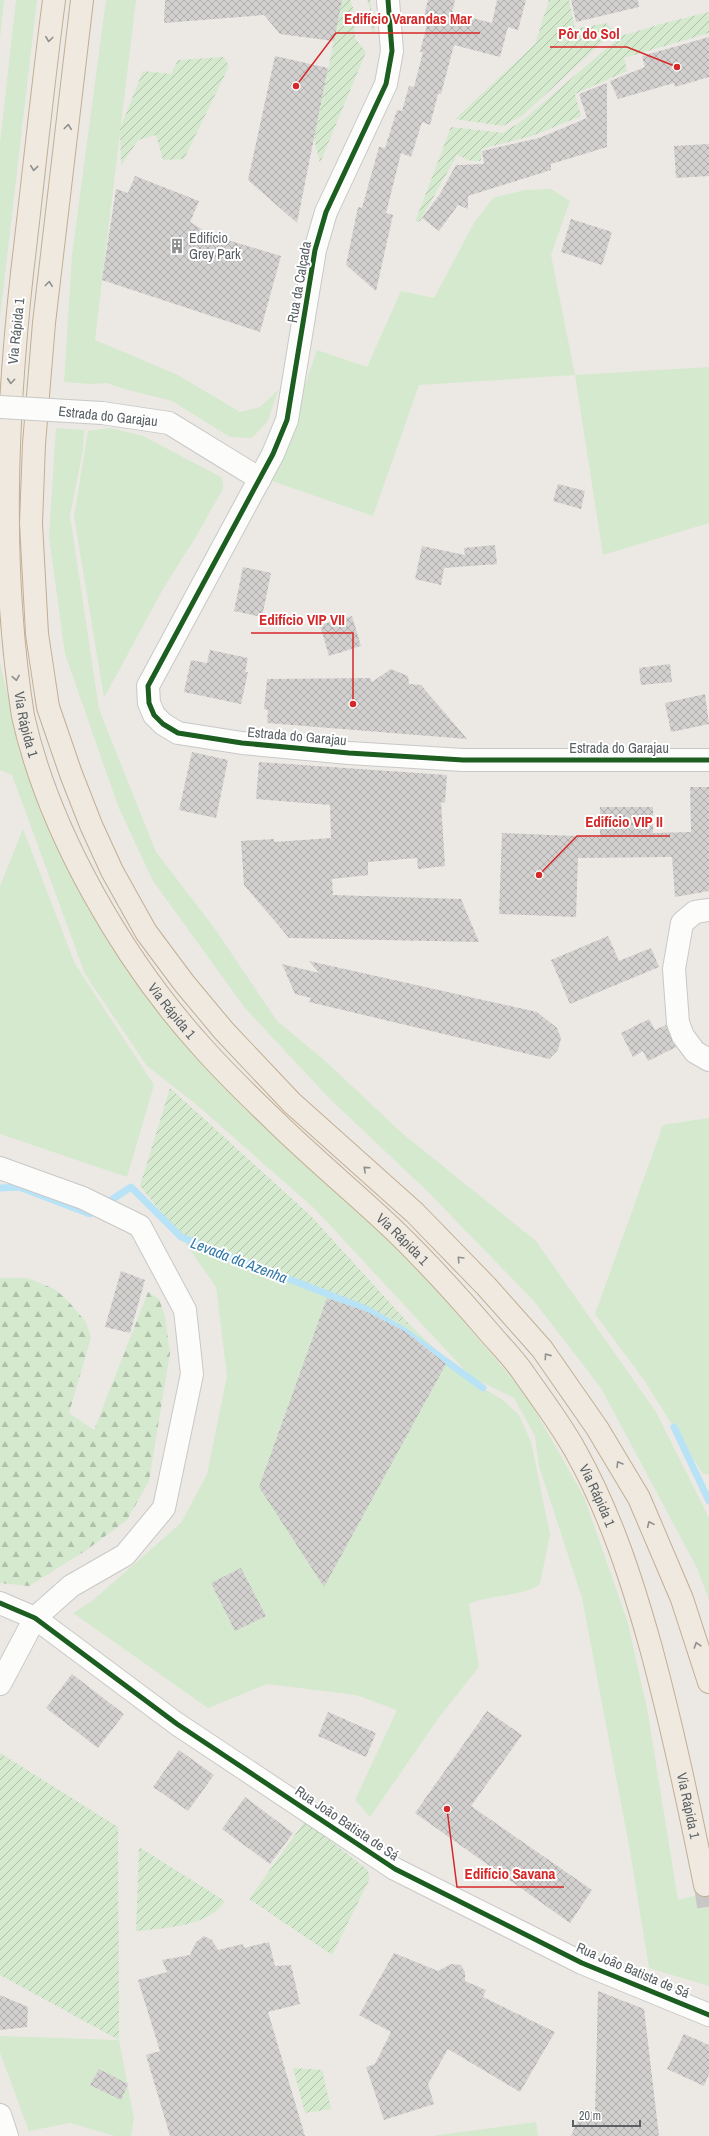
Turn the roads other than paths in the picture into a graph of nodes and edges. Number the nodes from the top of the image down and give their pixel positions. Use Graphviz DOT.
graph roads {
  1 [pos="54,0"];
  2 [pos="82,0"];
  3 [pos="388,0"];
  4 [pos="0,407"];
  5 [pos="260,479"];
  6 [pos="709,760"];
  7 [pos="709,910"];
  8 [pos="709,1060"];
  9 [pos="0,1168"];
  10 [pos="0,1603"];
  11 [pos="35,1618"];
  12 [pos="709,1682"];
  13 [pos="0,1684"];
  14 [pos="705,1885"];
  15 [pos="709,2016"];
  16 [pos="0,2115"];
  17 [pos="8,2136"];
  1 -- 14 [label="highway, Via Rápida 1, one-way"];
  12 -- 2 [label="highway, Via Rápida 1, one-way"];
  3 -- 5 [label="street, Rua da Calçada"];
  4 -- 5 [label="street, Estrada do Garajau, bridge"];
  5 -- 6 [label="street, Estrada do Garajau"];
  7 -- 8 [label="street"];
  9 -- 11 [label="street"];
  10 -- 11 [label="street, Rua João Batista de Sá"];
  11 -- 13 [label="street"];
  11 -- 15 [label="street, Rua João Batista de Sá"];
  16 -- 17 [label="street"];
}
